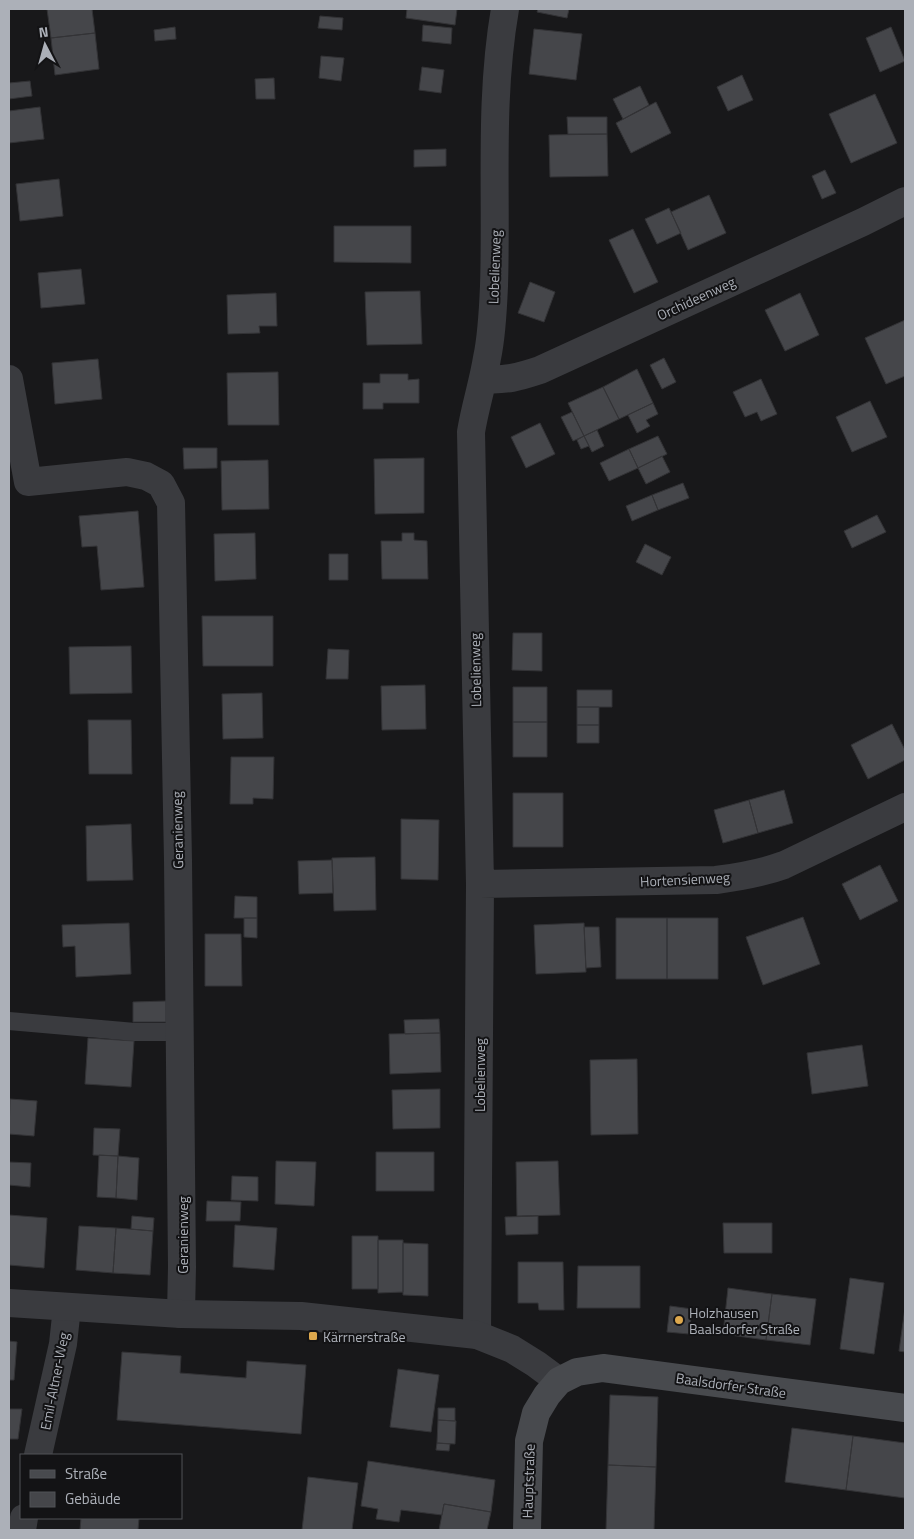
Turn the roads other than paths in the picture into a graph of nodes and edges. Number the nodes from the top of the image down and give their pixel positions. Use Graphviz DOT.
graph roads {
  1 [pos="505,9"];
  2 [pos="905,201"];
  3 [pos="9,379"];
  4 [pos="483,379"];
  5 [pos="19,484"];
  6 [pos="905,807"];
  7 [pos="480,884"];
  8 [pos="9,1021"];
  9 [pos="180,1032"];
  10 [pos="9,1303"];
  11 [pos="66,1307"];
  12 [pos="181,1314"];
  13 [pos="477,1335"];
  14 [pos="559,1381"];
  15 [pos="905,1408"];
  16 [pos="38,1454"];
  17 [pos="527,1530"];
  1 -- 4 [label="street, Lobelienweg"];
  2 -- 4 [label="street, Orchideenweg"];
  3 -- 5 [label="street, Geranienweg"];
  4 -- 7 [label="street, Lobelienweg"];
  5 -- 9 [label="street, Geranienweg"];
  6 -- 7 [label="street, Hortensienweg"];
  7 -- 13 [label="street, Lobelienweg"];
  8 -- 9 [label="lane"];
  9 -- 12 [label="street, Geranienweg"];
  10 -- 11 [label="street"];
  11 -- 12 [label="street"];
  11 -- 16 [label="street, Emil-Altner-Weg"];
  12 -- 13 [label="street"];
  13 -- 14 [label="street"];
  14 -- 15 [label="main road, Baalsdorfer Straße"];
  14 -- 17 [label="main road, Hauptstraße"];
}
